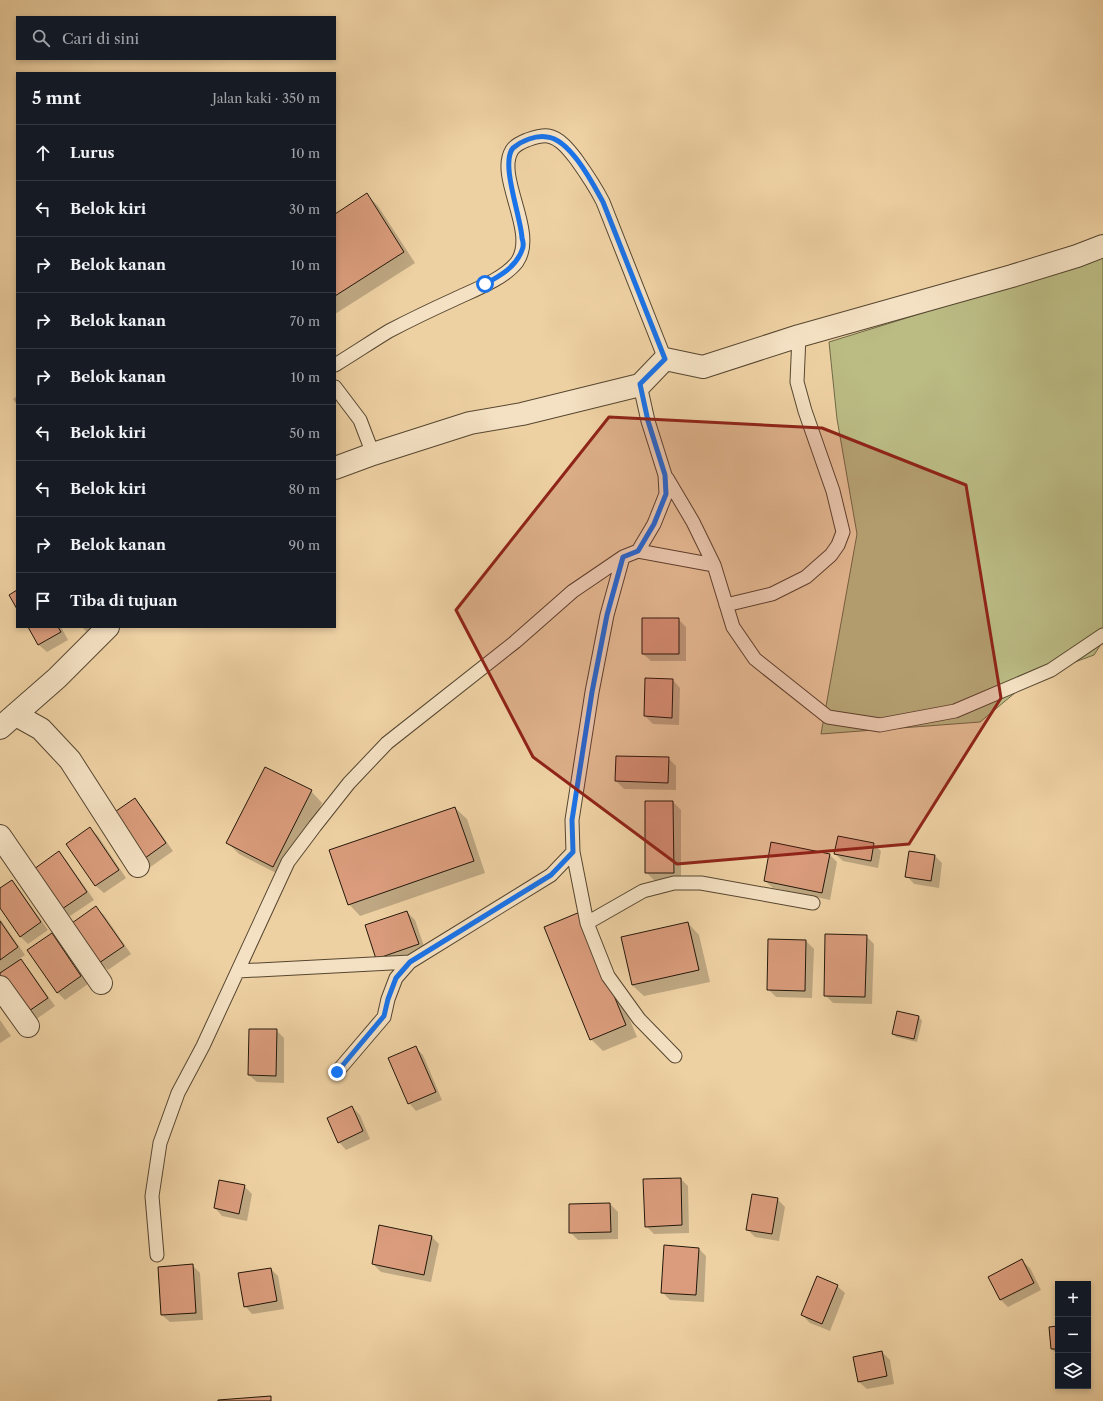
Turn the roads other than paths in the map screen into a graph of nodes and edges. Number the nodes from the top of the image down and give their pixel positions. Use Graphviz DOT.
graph roads {
  1 [pos="1103,246"];
  2 [pos="799,336"];
  3 [pos="665,359"];
  4 [pos="336,364"];
  5 [pos="640,384"];
  6 [pos="336,388"];
  7 [pos="373,454"];
  8 [pos="336,468"];
  9 [pos="665,475"];
  10 [pos="638,551"];
  11 [pos="623,557"];
  12 [pos="714,565"];
  13 [pos="726,605"];
  14 [pos="107,628"];
  15 [pos="1103,635"];
  16 [pos="8,722"];
  17 [pos="0,836"];
  18 [pos="573,852"];
  19 [pos="138,866"];
  20 [pos="813,903"];
  21 [pos="587,923"];
  22 [pos="410,962"];
  23 [pos="238,971"];
  24 [pos="101,983"];
  25 [pos="0,987"];
  26 [pos="28,1026"];
  27 [pos="675,1056"];
  28 [pos="337,1072"];
  29 [pos="157,1255"];
  1 -- 2 [label="street"];
  2 -- 3 [label="street"];
  2 -- 13 [label="lane"];
  3 -- 4 [label="lane"];
  3 -- 5 [label="street"];
  5 -- 7 [label="street"];
  5 -- 9 [label="lane"];
  6 -- 7 [label="lane"];
  7 -- 8 [label="street"];
  9 -- 10 [label="lane"];
  9 -- 12 [label="lane"];
  10 -- 11 [label="lane"];
  10 -- 12 [label="lane"];
  11 -- 18 [label="lane"];
  11 -- 23 [label="lane"];
  12 -- 13 [label="lane"];
  13 -- 15 [label="lane"];
  14 -- 16 [label="street"];
  16 -- 19 [label="street"];
  17 -- 24 [label="street"];
  18 -- 21 [label="lane"];
  18 -- 22 [label="lane"];
  20 -- 21 [label="lane"];
  21 -- 27 [label="lane"];
  22 -- 23 [label="lane"];
  22 -- 28 [label="lane"];
  23 -- 29 [label="lane"];
  25 -- 26 [label="street"];
}
